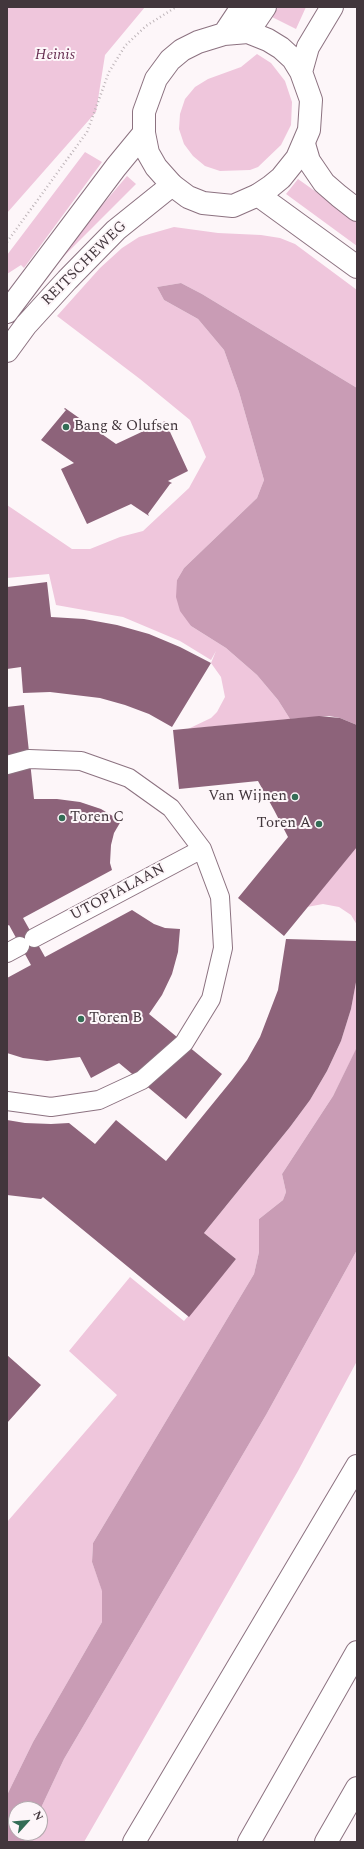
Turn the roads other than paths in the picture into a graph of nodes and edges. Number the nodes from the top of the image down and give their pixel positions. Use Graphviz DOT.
graph roads {
  1 [pos="242,7"];
  2 [pos="265,7"];
  3 [pos="332,7"];
  4 [pos="248,32"];
  5 [pos="224,34"];
  6 [pos="301,72"];
  7 [pos="144,133"];
  8 [pos="304,144"];
  9 [pos="172,185"];
  10 [pos="258,195"];
  11 [pos="357,210"];
  12 [pos="357,267"];
  13 [pos="7,312"];
  14 [pos="7,352"];
  15 [pos="7,765"];
  16 [pos="202,848"];
  17 [pos="21,946"];
  18 [pos="7,1101"];
  19 [pos="357,1466"];
  20 [pos="357,1652"];
  21 [pos="357,1788"];
  22 [pos="134,1842"];
  23 [pos="249,1842"];
  24 [pos="326,1842"];
  1 -- 5 [label="main road"];
  2 -- 4 [label="main road"];
  3 -- 6 [label="main road"];
  4 -- 5 [label="main road"];
  4 -- 6 [label="main road"];
  5 -- 7 [label="main road"];
  6 -- 8 [label="main road"];
  7 -- 9 [label="main road"];
  7 -- 13 [label="main road, REITSCHEWEG"];
  8 -- 10 [label="main road"];
  8 -- 11 [label="main road"];
  9 -- 10 [label="main road"];
  9 -- 14 [label="main road, REITSCHEWEG"];
  10 -- 12 [label="main road"];
  15 -- 16 [label="lane"];
  16 -- 17 [label="lane, UTOPIALAAN"];
  16 -- 18 [label="lane"];
  19 -- 22 [label="main road"];
  20 -- 23 [label="main road"];
  21 -- 24 [label="main road"];
}
